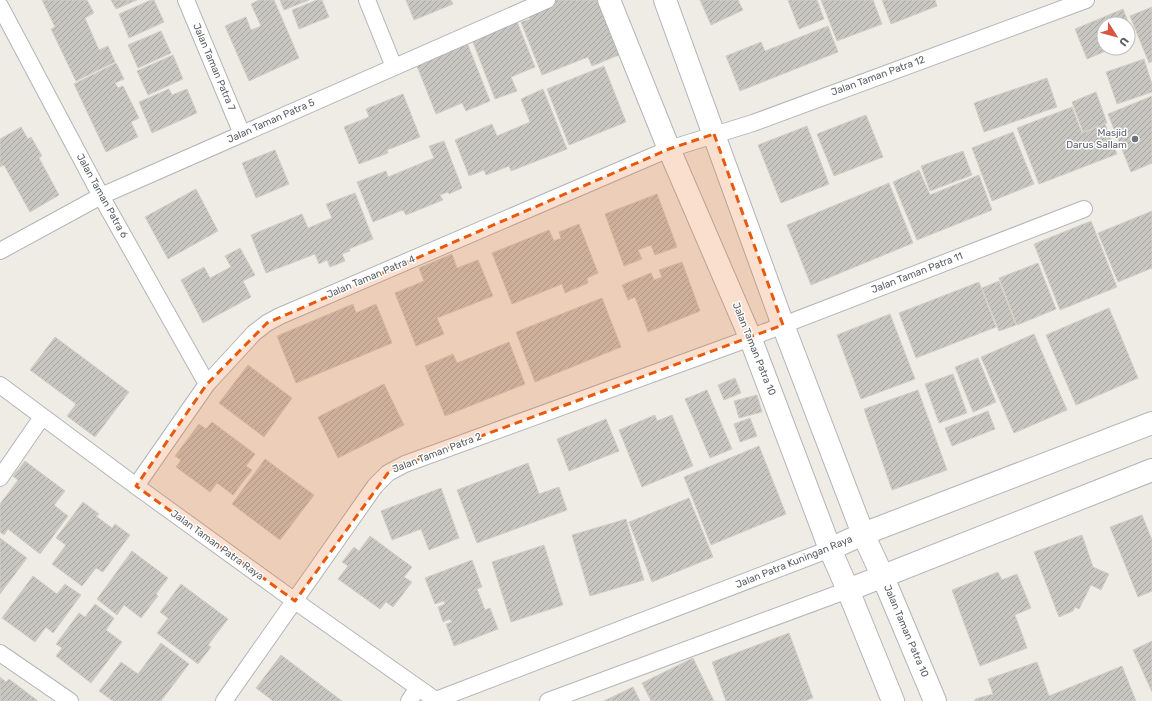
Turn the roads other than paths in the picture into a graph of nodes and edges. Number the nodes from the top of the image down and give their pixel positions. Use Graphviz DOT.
graph roads {
  1 [pos="186,0"];
  2 [pos="367,0"];
  3 [pos="547,0"];
  4 [pos="608,0"];
  5 [pos="665,0"];
  6 [pos="1086,0"];
  7 [pos="0,6"];
  8 [pos="394,67"];
  9 [pos="242,134"];
  10 [pos="714,134"];
  11 [pos="668,149"];
  12 [pos="101,196"];
  13 [pos="1084,209"];
  14 [pos="0,251"];
  15 [pos="783,325"];
  16 [pos="750,337"];
  17 [pos="207,384"];
  18 [pos="0,385"];
  19 [pos="42,417"];
  20 [pos="1152,423"];
  21 [pos="1152,470"];
  22 [pos="0,478"];
  23 [pos="136,486"];
  24 [pos="863,534"];
  25 [pos="830,549"];
  26 [pos="884,577"];
  27 [pos="848,590"];
  28 [pos="295,601"];
  29 [pos="0,652"];
  30 [pos="414,694"];
  31 [pos="568,697"];
  32 [pos="70,701"];
  33 [pos="224,701"];
  34 [pos="437,701"];
  35 [pos="548,701"];
  36 [pos="893,701"];
  37 [pos="935,701"];
  1 -- 9 [label="street, Jalan Taman Patra 7"];
  2 -- 8 [label="street"];
  3 -- 8 [label="street, Jalan Taman Patra 5"];
  4 -- 11 [label="street, Jalan Taman Patra 10"];
  5 -- 10 [label="street, Jalan Taman Patra 10"];
  6 -- 10 [label="street, Jalan Taman Patra 12"];
  7 -- 12 [label="street, Jalan Taman Patra 6"];
  8 -- 9 [label="street, Jalan Taman Patra 5"];
  9 -- 12 [label="street, Jalan Taman Patra 5"];
  10 -- 11 [label="street, Jalan Taman Patra 12"];
  10 -- 15 [label="street, Jalan Taman Patra 10"];
  11 -- 16 [label="street, Jalan Taman Patra 10"];
  11 -- 17 [label="street, Jalan Taman Patra 4"];
  12 -- 14 [label="street, Jalan Taman Patra 5"];
  12 -- 17 [label="street, Jalan Taman Patra 6"];
  13 -- 15 [label="street, Jalan Taman Patra 11"];
  15 -- 16 [label="street, Jalan Taman Patra 11"];
  15 -- 24 [label="street, Jalan Taman Patra 10"];
  16 -- 25 [label="street, Jalan Taman Patra 10"];
  16 -- 28 [label="street, Jalan Taman Patra 2"];
  17 -- 23 [label="street, Jalan Taman Patra 4"];
  18 -- 19 [label="street, Jalan Taman Patra Raya"];
  19 -- 22 [label="street"];
  19 -- 23 [label="street, Jalan Taman Patra Raya"];
  20 -- 24 [label="street, Jalan Patra Kuningan Raya"];
  21 -- 26 [label="street"];
  23 -- 28 [label="street, Jalan Taman Patra Raya"];
  24 -- 25 [label="street, Jalan Patra Kuningan Raya"];
  24 -- 26 [label="street, Jalan Taman Patra 10"];
  25 -- 27 [label="street, Jalan Taman Patra 10"];
  25 -- 34 [label="street, Jalan Patra Kuningan Raya"];
  26 -- 27 [label="street"];
  26 -- 37 [label="street, Jalan Taman Patra 10"];
  27 -- 31 [label="street"];
  27 -- 36 [label="street, Jalan Taman Patra 10"];
  28 -- 30 [label="street, Jalan Taman Patra Raya"];
  28 -- 33 [label="street, Jalan Taman Patra 2"];
  29 -- 32 [label="street"];
  30 -- 34 [label="street, Jalan Taman Patra Raya"];
  31 -- 35 [label="street"];
}
